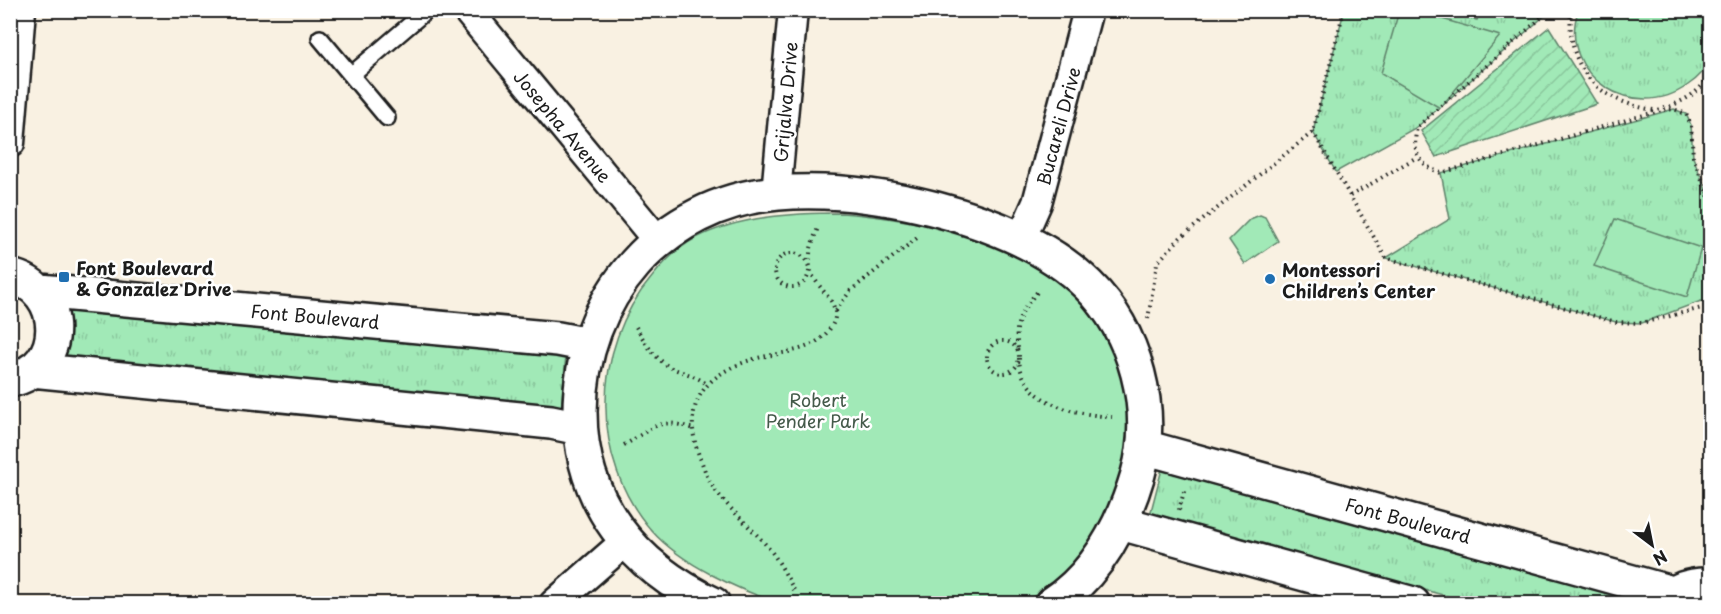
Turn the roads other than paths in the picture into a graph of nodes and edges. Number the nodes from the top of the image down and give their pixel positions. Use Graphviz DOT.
graph roads {
  1 [pos="21,10"];
  2 [pos="427,10"];
  3 [pos="467,10"];
  4 [pos="793,10"];
  5 [pos="1088,10"];
  6 [pos="320,38"];
  7 [pos="351,75"];
  8 [pos="387,118"];
  9 [pos="10,143"];
  10 [pos="776,193"];
  11 [pos="1021,239"];
  12 [pos="658,241"];
  13 [pos="10,276"];
  14 [pos="40,291"];
  15 [pos="589,345"];
  16 [pos="21,375"];
  17 [pos="580,428"];
  18 [pos="1144,447"];
  19 [pos="1121,523"];
  20 [pos="626,541"];
  21 [pos="1710,585"];
  22 [pos="1667,598"];
  23 [pos="554,603"];
  24 [pos="713,603"];
  25 [pos="1052,603"];
  26 [pos="1413,603"];
  1 -- 9 [label="street"];
  2 -- 7 [label="lane"];
  3 -- 12 [label="street, Josepha Avenue"];
  4 -- 10 [label="street, Grijalva Drive"];
  5 -- 11 [label="street, Bucareli Drive"];
  6 -- 7 [label="lane"];
  7 -- 8 [label="lane"];
  10 -- 11 [label="street"];
  10 -- 12 [label="street"];
  11 -- 18 [label="street"];
  12 -- 15 [label="street"];
  13 -- 14 [label="street"];
  14 -- 15 [label="street, Font Boulevard"];
  14 -- 16 [label="street"];
  15 -- 17 [label="street"];
  16 -- 17 [label="street"];
  17 -- 20 [label="street"];
  18 -- 19 [label="street"];
  18 -- 22 [label="street, Font Boulevard"];
  19 -- 25 [label="street"];
  19 -- 26 [label="street"];
  20 -- 23 [label="street"];
  20 -- 24 [label="street"];
  21 -- 22 [label="street"];
}
